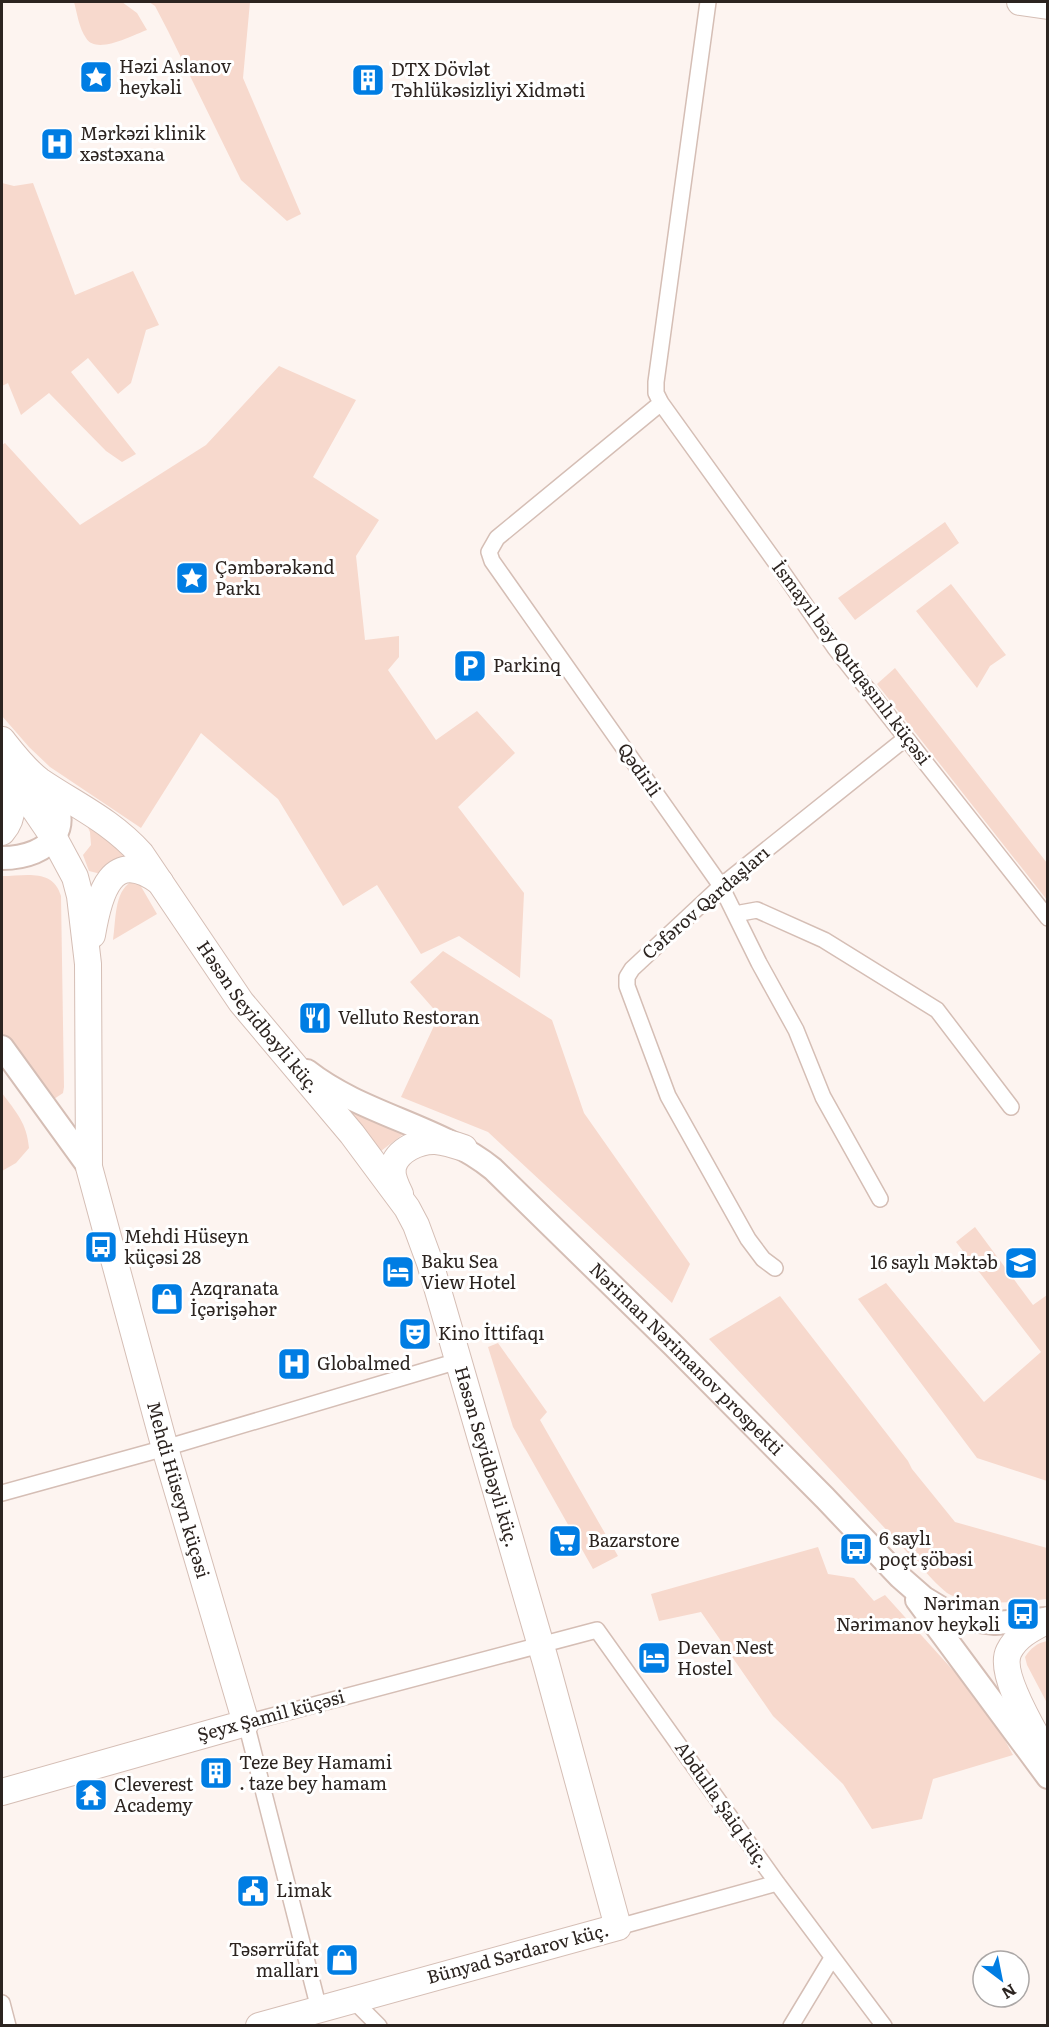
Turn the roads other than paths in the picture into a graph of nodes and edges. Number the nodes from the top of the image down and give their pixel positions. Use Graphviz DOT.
graph roads {
  1 [pos="708,2"];
  2 [pos="1020,2"];
  3 [pos="1047,6"];
  4 [pos="661,403"];
  5 [pos="906,738"];
  6 [pos="2,740"];
  7 [pos="2,771"];
  8 [pos="39,780"];
  9 [pos="2,832"];
  10 [pos="54,838"];
  11 [pos="2,858"];
  12 [pos="163,884"];
  13 [pos="722,886"];
  14 [pos="735,914"];
  15 [pos="1047,918"];
  16 [pos="88,964"];
  17 [pos="2,1047"];
  18 [pos="281,1051"];
  19 [pos="1011,1107"];
  20 [pos="464,1148"];
  21 [pos="89,1167"];
  22 [pos="880,1199"];
  23 [pos="407,1208"];
  24 [pos="775,1268"];
  25 [pos="458,1361"];
  26 [pos="165,1448"];
  27 [pos="2,1493"];
  28 [pos="900,1577"];
  29 [pos="1047,1619"];
  30 [pos="540,1643"];
  31 [pos="246,1723"];
  32 [pos="1047,1757"];
  33 [pos="1047,1777"];
  34 [pos="2,1792"];
  35 [pos="777,1883"];
  36 [pos="618,1927"];
  37 [pos="832,1958"];
  38 [pos="353,2000"];
  39 [pos="2,2003"];
  40 [pos="319,2009"];
  41 [pos="8,2025"];
  42 [pos="259,2025"];
  43 [pos="379,2025"];
  44 [pos="791,2025"];
  45 [pos="884,2025"];
  1 -- 4 [label="street"];
  2 -- 3 [label="main road"];
  4 -- 5 [label="street, İsmayıl bəy Qutqaşınlı küçəsi"];
  4 -- 13 [label="street, Qədirli"];
  5 -- 13 [label="street, Cəfərov Qardaşları"];
  5 -- 15 [label="street, İsmayıl bəy Qutqaşınlı küçəsi"];
  6 -- 8 [label="main road"];
  7 -- 9 [label="main road"];
  7 -- 10 [label="main road"];
  8 -- 10 [label="main road"];
  8 -- 12 [label="main road, Həsən Seyidbəyli küç."];
  10 -- 11 [label="main road"];
  10 -- 16 [label="main road"];
  12 -- 16 [label="main road"];
  12 -- 18 [label="main road, Həsən Seyidbəyli küç."];
  13 -- 14 [label="street, Qədirli"];
  13 -- 24 [label="street, Cəfərov Qardaşları"];
  14 -- 19 [label="street"];
  14 -- 22 [label="street, Qədirli"];
  16 -- 21 [label="main road, Mehdi Hüseyn küçəsi"];
  17 -- 21 [label="main road"];
  18 -- 20 [label="main road, Nəriman Nərimanov prospekti"];
  18 -- 23 [label="main road, Həsən Seyidbəyli küç."];
  20 -- 23 [label="main road"];
  20 -- 28 [label="main road, Nəriman Nərimanov prospekti"];
  21 -- 26 [label="main road, Mehdi Hüseyn küçəsi"];
  23 -- 25 [label="main road, Həsən Seyidbəyli küç."];
  25 -- 26 [label="street"];
  25 -- 30 [label="main road, Həsən Seyidbəyli küç."];
  26 -- 27 [label="street"];
  26 -- 31 [label="main road, Mehdi Hüseyn küçəsi"];
  28 -- 29 [label="main road, Nəriman Nərimanov prospekti"];
  28 -- 33 [label="main road, Nəriman Nərimanov prospekti"];
  29 -- 32 [label="main road, Nəriman Nərimanov prospekti"];
  30 -- 31 [label="street, Şeyx Şamil küçəsi"];
  30 -- 35 [label="street, Abdulla Şaiq küç."];
  30 -- 36 [label="main road, Həsən Seyidbəyli küç."];
  31 -- 34 [label="main road, Şeyx Şamil küçəsi"];
  31 -- 40 [label="street, Mehdi Hüseyn küçəsi"];
  35 -- 36 [label="street, Bünyad Sərdarov küç."];
  35 -- 37 [label="street, Abdulla Şaiq küç."];
  36 -- 38 [label="main road, Bünyad Sərdarov küç."];
  37 -- 44 [label="street"];
  37 -- 45 [label="street, Abdulla Şaiq küç."];
  38 -- 40 [label="main road, Bünyad Sərdarov küç."];
  38 -- 43 [label="street"];
  39 -- 41 [label="street"];
  40 -- 42 [label="main road, Bünyad Sərdarov küç."];
}
